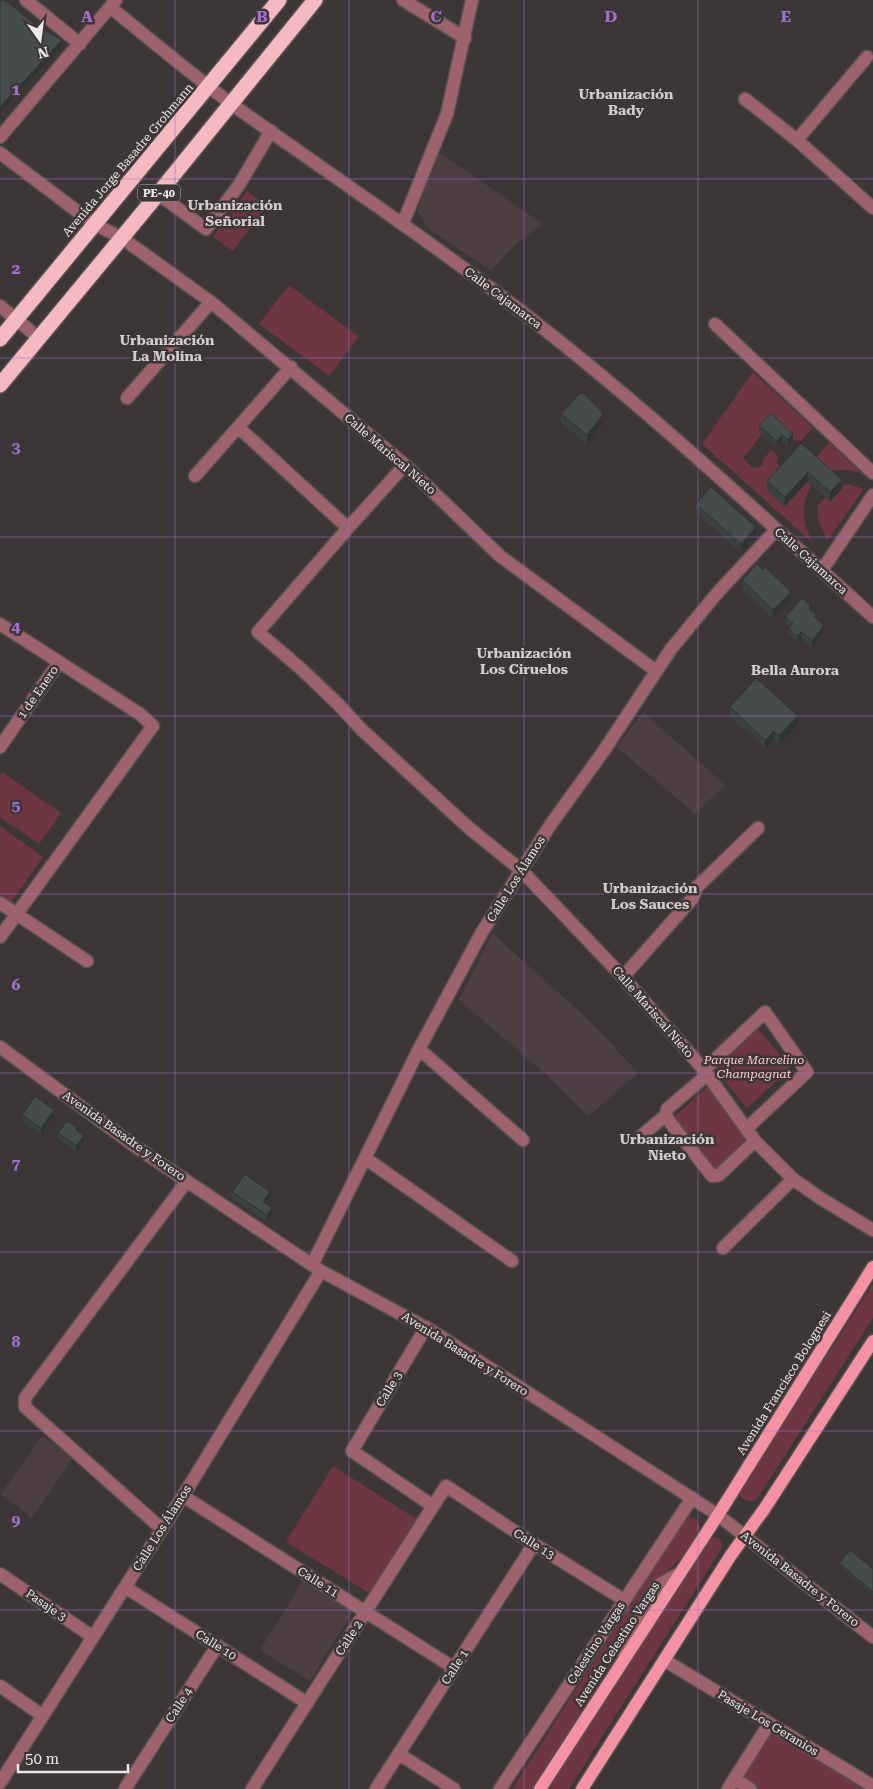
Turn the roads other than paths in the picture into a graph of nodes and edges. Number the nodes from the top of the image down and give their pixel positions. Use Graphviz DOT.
graph roads {
  1 [pos="26,0"];
  2 [pos="279,0"];
  3 [pos="315,0"];
  4 [pos="403,0"];
  5 [pos="472,0"];
  6 [pos="113,4"];
  7 [pos="465,38"];
  8 [pos="80,44"];
  9 [pos="867,57"];
  10 [pos="209,86"];
  11 [pos="745,99"];
  12 [pos="232,104"];
  13 [pos="271,131"];
  14 [pos="0,137"];
  15 [pos="797,140"];
  16 [pos="0,153"];
  17 [pos="158,194"];
  18 [pos="873,208"];
  19 [pos="403,223"];
  20 [pos="94,224"];
  21 [pos="122,238"];
  22 [pos="211,302"];
  23 [pos="0,306"];
  24 [pos="17,319"];
  25 [pos="715,324"];
  26 [pos="0,339"];
  27 [pos="40,339"];
  28 [pos="291,368"];
  29 [pos="0,385"];
  30 [pos="127,398"];
  31 [pos="238,428"];
  32 [pos="405,465"];
  33 [pos="873,473"];
  34 [pos="195,476"];
  35 [pos="873,495"];
  36 [pos="348,528"];
  37 [pos="776,530"];
  38 [pos="822,570"];
  39 [pos="873,617"];
  40 [pos="0,624"];
  41 [pos="59,662"];
  42 [pos="656,671"];
  43 [pos="0,747"];
  44 [pos="758,828"];
  45 [pos="521,870"];
  46 [pos="0,903"];
  47 [pos="16,914"];
  48 [pos="0,937"];
  49 [pos="87,961"];
  50 [pos="623,977"];
  51 [pos="0,1046"];
  52 [pos="419,1049"];
  53 [pos="705,1072"];
  54 [pos="666,1115"];
  55 [pos="746,1129"];
  56 [pos="640,1137"];
  57 [pos="522,1140"];
  58 [pos="755,1141"];
  59 [pos="365,1158"];
  60 [pos="793,1178"];
  61 [pos="187,1181"];
  62 [pos="873,1230"];
  63 [pos="723,1248"];
  64 [pos="512,1261"];
  65 [pos="873,1267"];
  66 [pos="317,1268"];
  67 [pos="426,1328"];
  68 [pos="873,1340"];
  69 [pos="446,1486"];
  70 [pos="182,1496"];
  71 [pos="692,1498"];
  72 [pos="433,1506"];
  73 [pos="718,1514"];
  74 [pos="162,1528"];
  75 [pos="745,1535"];
  76 [pos="534,1544"];
  77 [pos="0,1574"];
  78 [pos="125,1587"];
  79 [pos="624,1600"];
  80 [pos="366,1612"];
  81 [pos="93,1637"];
  82 [pos="873,1637"];
  83 [pos="217,1646"];
  84 [pos="664,1660"];
  85 [pos="454,1668"];
  86 [pos="0,1686"];
  87 [pos="308,1703"];
  88 [pos="43,1716"];
  89 [pos="769,1724"];
  90 [pos="399,1754"];
  91 [pos="0,1783"];
  92 [pos="731,1784"];
  93 [pos="873,1786"];
  94 [pos="125,1789"];
  95 [pos="252,1789"];
  96 [pos="376,1789"];
  97 [pos="454,1789"];
  98 [pos="500,1789"];
  99 [pos="540,1789"];
  100 [pos="582,1789"];
  101 [pos="750,1789"];
  1 -- 8 [label="street"];
  2 -- 10 [label="highway, Avenida Jorge Basadre Grohmann / PE-40"];
  3 -- 12 [label="highway, PE-40"];
  4 -- 7 [label="street"];
  5 -- 7 [label="street"];
  6 -- 8 [label="street"];
  6 -- 10 [label="street, Calle Cajamarca"];
  7 -- 19 [label="street"];
  8 -- 14 [label="street"];
  9 -- 15 [label="street"];
  10 -- 12 [label="street, Calle Cajamarca"];
  10 -- 20 [label="highway, Avenida Jorge Basadre Grohmann / PE-40"];
  11 -- 15 [label="street"];
  12 -- 13 [label="street, Calle Cajamarca"];
  12 -- 17 [label="highway, PE-40"];
  13 -- 17 [label="street"];
  13 -- 19 [label="street, Calle Cajamarca"];
  15 -- 18 [label="street"];
  16 -- 20 [label="street, Calle Mariscal Nieto"];
  17 -- 21 [label="highway, PE-40"];
  19 -- 37 [label="street, Calle Cajamarca"];
  20 -- 21 [label="street, Calle Mariscal Nieto"];
  20 -- 24 [label="highway, Avenida Jorge Basadre Grohmann / PE-40"];
  21 -- 22 [label="street, Calle Mariscal Nieto"];
  21 -- 27 [label="highway, PE-40"];
  22 -- 28 [label="street, Calle Mariscal Nieto"];
  22 -- 30 [label="street"];
  23 -- 24 [label="street"];
  24 -- 26 [label="highway, Avenida Jorge Basadre Grohmann / PE-40"];
  24 -- 27 [label="street"];
  25 -- 33 [label="street"];
  27 -- 29 [label="highway, PE-40"];
  28 -- 31 [label="street"];
  28 -- 32 [label="street, Calle Mariscal Nieto"];
  31 -- 34 [label="street"];
  31 -- 36 [label="street"];
  32 -- 36 [label="street"];
  32 -- 42 [label="street, Calle Mariscal Nieto"];
  35 -- 38 [label="street"];
  36 -- 45 [label="street, Calle Mariscal Nieto"];
  37 -- 38 [label="street, Calle Cajamarca"];
  37 -- 42 [label="street, Calle Los Álamos"];
  38 -- 39 [label="street, Calle Cajamarca"];
  40 -- 41 [label="street"];
  41 -- 43 [label="street, 1 de Enero"];
  41 -- 47 [label="street"];
  42 -- 45 [label="street, Calle Los Álamos"];
  44 -- 50 [label="street"];
  45 -- 50 [label="street, Calle Mariscal Nieto"];
  45 -- 52 [label="street, Calle Los Álamos"];
  46 -- 47 [label="street"];
  47 -- 48 [label="street"];
  47 -- 49 [label="street"];
  50 -- 53 [label="street, Calle Mariscal Nieto"];
  51 -- 61 [label="street, Avenida Basadre y Forero"];
  52 -- 57 [label="street"];
  52 -- 59 [label="street, Calle Los Álamos"];
  53 -- 54 [label="street"];
  53 -- 55 [label="street, Calle Mariscal Nieto"];
  53 -- 55 [label="street"];
  54 -- 56 [label="street"];
  54 -- 58 [label="street"];
  55 -- 58 [label="street, Calle Mariscal Nieto"];
  58 -- 60 [label="street, Calle Mariscal Nieto"];
  59 -- 64 [label="street"];
  59 -- 66 [label="street, Calle Los Álamos"];
  60 -- 62 [label="street, Calle Mariscal Nieto"];
  60 -- 63 [label="street"];
  61 -- 66 [label="street, Avenida Basadre y Forero"];
  61 -- 74 [label="street"];
  65 -- 73 [label="main road, Avenida Francisco Bolognesi"];
  66 -- 67 [label="street, Avenida Basadre y Forero"];
  66 -- 70 [label="street, Calle Los Álamos"];
  67 -- 71 [label="street, Avenida Basadre y Forero"];
  67 -- 72 [label="street, Calle 3"];
  68 -- 75 [label="main road"];
  69 -- 72 [label="street, Calle 2"];
  69 -- 76 [label="street, Calle 13"];
  70 -- 74 [label="street, Calle Los Álamos"];
  70 -- 80 [label="street, Calle 11"];
  71 -- 73 [label="street, Avenida Basadre y Forero"];
  71 -- 79 [label="street, Celestino Vargas"];
  72 -- 80 [label="street, Calle 2"];
  73 -- 75 [label="street, Avenida Basadre y Forero"];
  73 -- 99 [label="main road, Avenida Celestino Vargas"];
  74 -- 78 [label="street, Calle Los Álamos"];
  75 -- 82 [label="street, Avenida Basadre y Forero"];
  75 -- 84 [label="main road"];
  76 -- 79 [label="street, Calle 13"];
  76 -- 85 [label="street, Calle 1"];
  77 -- 81 [label="street, Pasaje 3"];
  78 -- 81 [label="street, Calle Los Álamos"];
  78 -- 83 [label="street, Calle 10"];
  79 -- 98 [label="street, Celestino Vargas"];
  80 -- 85 [label="street, Calle 11"];
  80 -- 87 [label="street, Calle 2"];
  81 -- 88 [label="street, Calle Los Álamos"];
  83 -- 87 [label="street, Calle 10"];
  83 -- 94 [label="street, Calle 4"];
  84 -- 89 [label="street, Pasaje Los Geranios"];
  84 -- 100 [label="main road"];
  85 -- 90 [label="street, Calle 1"];
  86 -- 88 [label="street"];
  87 -- 95 [label="street, Calle 2"];
  88 -- 91 [label="street, Calle Los Álamos"];
  89 -- 92 [label="street"];
  89 -- 93 [label="street, Pasaje Los Geranios"];
  90 -- 96 [label="street, Calle 1"];
  90 -- 97 [label="street"];
  92 -- 101 [label="street"];
}
